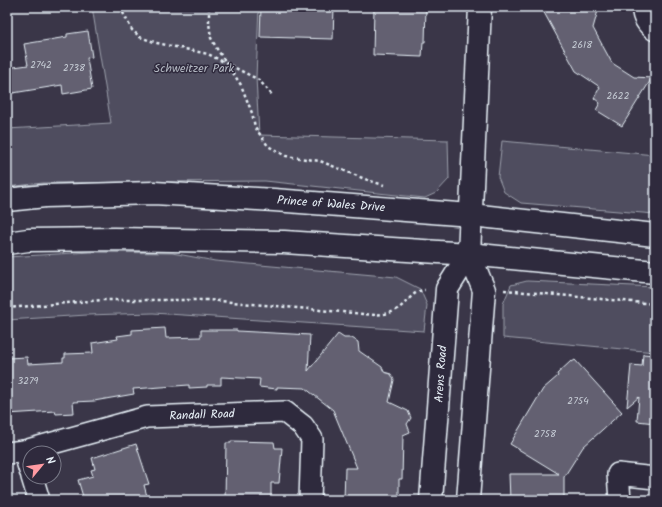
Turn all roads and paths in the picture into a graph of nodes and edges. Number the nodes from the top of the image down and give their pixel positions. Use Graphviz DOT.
graph roads {
  1 [pos="120,7"];
  2 [pos="209,7"];
  3 [pos="480,7"];
  4 [pos="643,7"];
  5 [pos="655,30"];
  6 [pos="225,62"];
  7 [pos="273,96"];
  8 [pos="390,187"];
  9 [pos="7,200"];
  10 [pos="471,214"];
  11 [pos="655,235"];
  12 [pos="7,243"];
  13 [pos="469,254"];
  14 [pos="655,272"];
  15 [pos="447,289"];
  16 [pos="484,290"];
  17 [pos="655,304"];
  18 [pos="7,308"];
  19 [pos="15,452"];
  20 [pos="22,461"];
  21 [pos="655,478"];
  22 [pos="34,485"];
  23 [pos="39,500"];
  24 [pos="310,500"];
  25 [pos="431,500"];
  26 [pos="468,500"];
  27 [pos="620,500"];
  1 -- 6 [label="path"];
  2 -- 6 [label="path"];
  3 -- 10 [label="main road, Arens Road"];
  4 -- 5 [label="street"];
  6 -- 7 [label="path"];
  6 -- 8 [label="path"];
  9 -- 10 [label="main road, Prince of Wales Drive"];
  10 -- 11 [label="main road, Prince of Wales Drive"];
  10 -- 13 [label="main road, Arens Road"];
  12 -- 13 [label="main road"];
  13 -- 14 [label="main road"];
  13 -- 15 [label="main road, Arens Road"];
  13 -- 16 [label="main road, Arens Road"];
  15 -- 18 [label="path"];
  15 -- 25 [label="main road, Arens Road"];
  16 -- 17 [label="path"];
  16 -- 26 [label="main road, Arens Road"];
  19 -- 20 [label="street"];
  19 -- 24 [label="street, Randall Road"];
  21 -- 27 [label="street"];
  22 -- 23 [label="street"];
}
